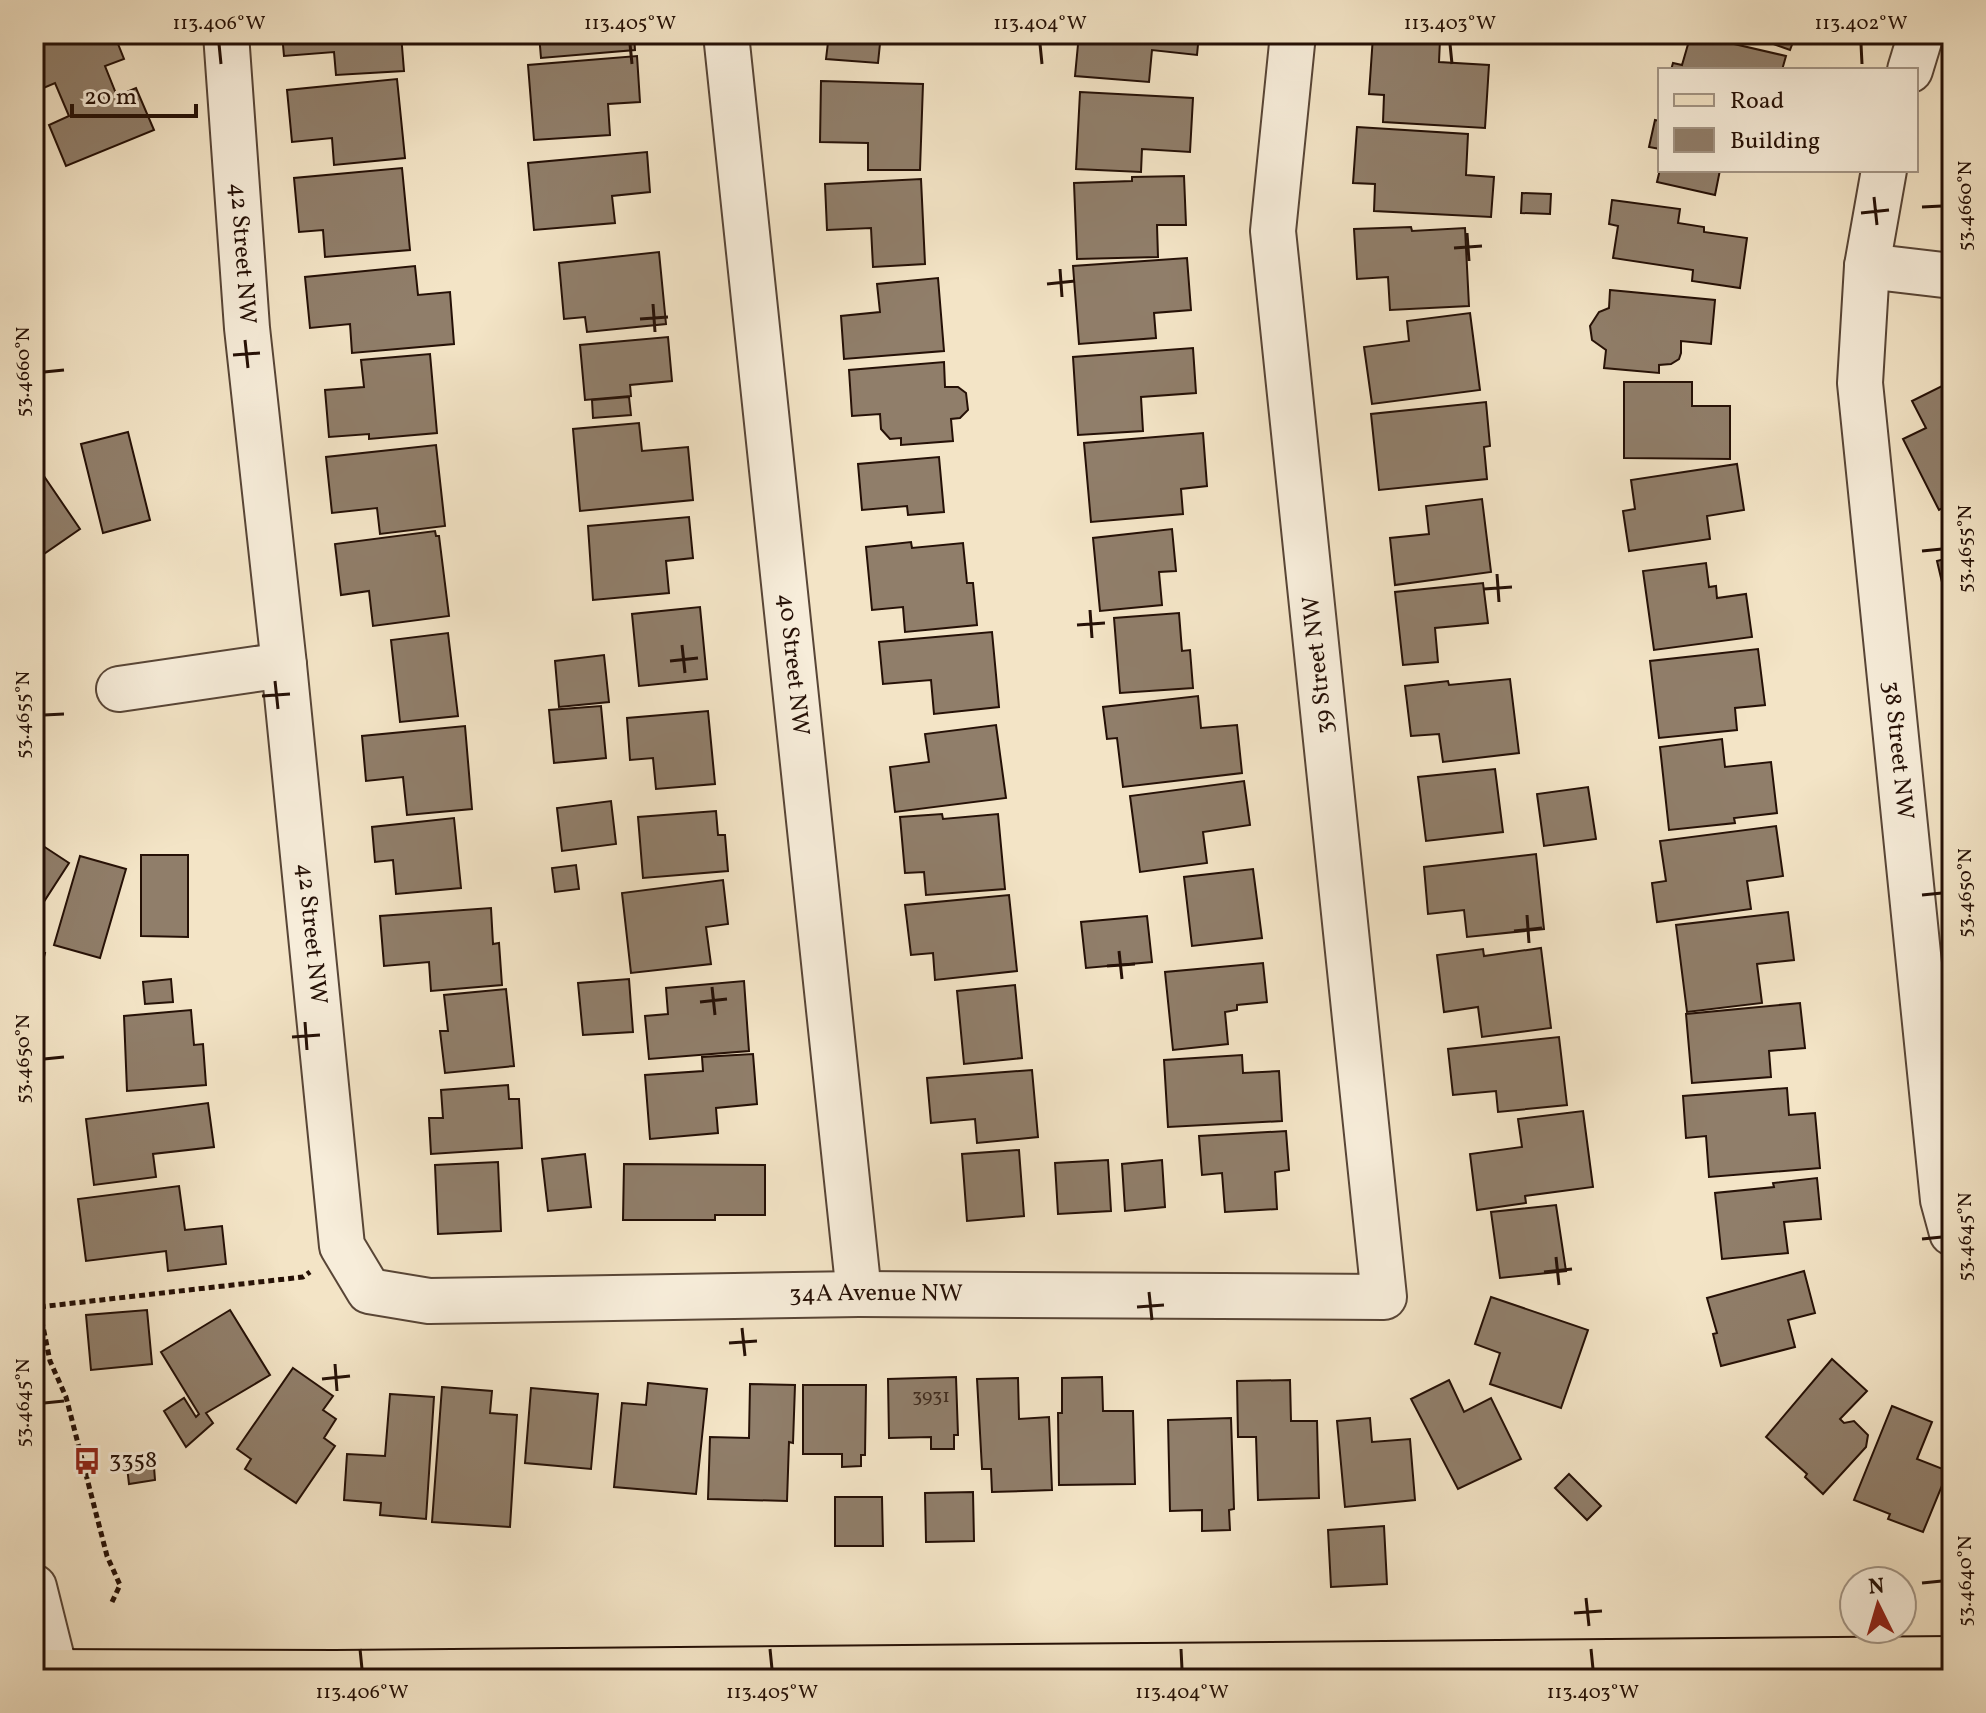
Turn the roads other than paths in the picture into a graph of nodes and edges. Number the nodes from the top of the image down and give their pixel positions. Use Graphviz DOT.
graph roads {
  1 [pos="226,34"];
  2 [pos="726,34"];
  3 [pos="1293,34"];
  4 [pos="1921,34"];
  5 [pos="1911,68"];
  6 [pos="1884,172"];
  7 [pos="1867,266"];
  8 [pos="1952,276"];
  9 [pos="284,665"];
  10 [pos="119,689"];
  11 [pos="1952,1233"];
  12 [pos="369,1291"];
  13 [pos="859,1294"];
  14 [pos="1384,1297"];
  15 [pos="34,1587"];
  16 [pos="1952,1659"];
  17 [pos="49,1674"];
  1 -- 9 [label="street, 42 Street NW"];
  2 -- 13 [label="street, 40 Street NW"];
  3 -- 14 [label="street, 39 Street NW"];
  4 -- 5 [label="street"];
  6 -- 7 [label="street, 38 Street NW"];
  7 -- 8 [label="street"];
  7 -- 11 [label="street, 38 Street NW"];
  9 -- 10 [label="street"];
  9 -- 12 [label="street, 42 Street NW"];
  12 -- 13 [label="street, 34A Avenue NW"];
  13 -- 14 [label="street, 34A Avenue NW"];
  15 -- 17 [label="street"];
  16 -- 17 [label="main road"];
}
